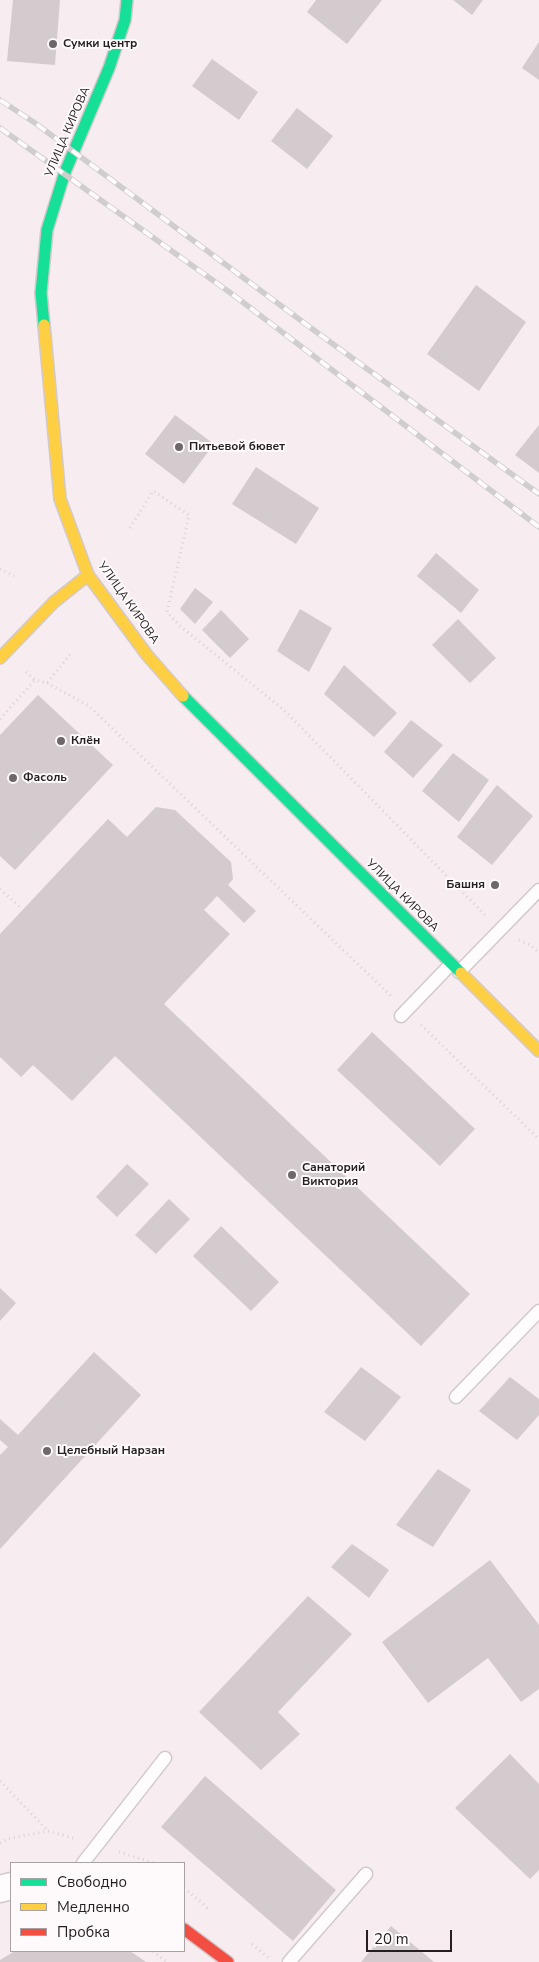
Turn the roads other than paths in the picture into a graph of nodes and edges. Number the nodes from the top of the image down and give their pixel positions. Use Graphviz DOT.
graph roads {
  1 [pos="127,0"];
  2 [pos="88,574"];
  3 [pos="0,658"];
  4 [pos="539,890"];
  5 [pos="455,968"];
  6 [pos="403,1013"];
  7 [pos="539,1050"];
  8 [pos="539,1311"];
  9 [pos="456,1397"];
  10 [pos="165,1758"];
  11 [pos="84,1862"];
  12 [pos="366,1874"];
  13 [pos="185,1930"];
  14 [pos="228,1962"];
  15 [pos="289,1962"];
  1 -- 2 [label="street, УЛИЦА КИРОВА"];
  2 -- 3 [label="street"];
  2 -- 5 [label="street, УЛИЦА КИРОВА"];
  4 -- 5 [label="lane"];
  5 -- 6 [label="lane"];
  5 -- 7 [label="street, УЛИЦА КИРОВА"];
  8 -- 9 [label="lane"];
  10 -- 11 [label="lane"];
  12 -- 15 [label="lane"];
  13 -- 14 [label="street"];
}
